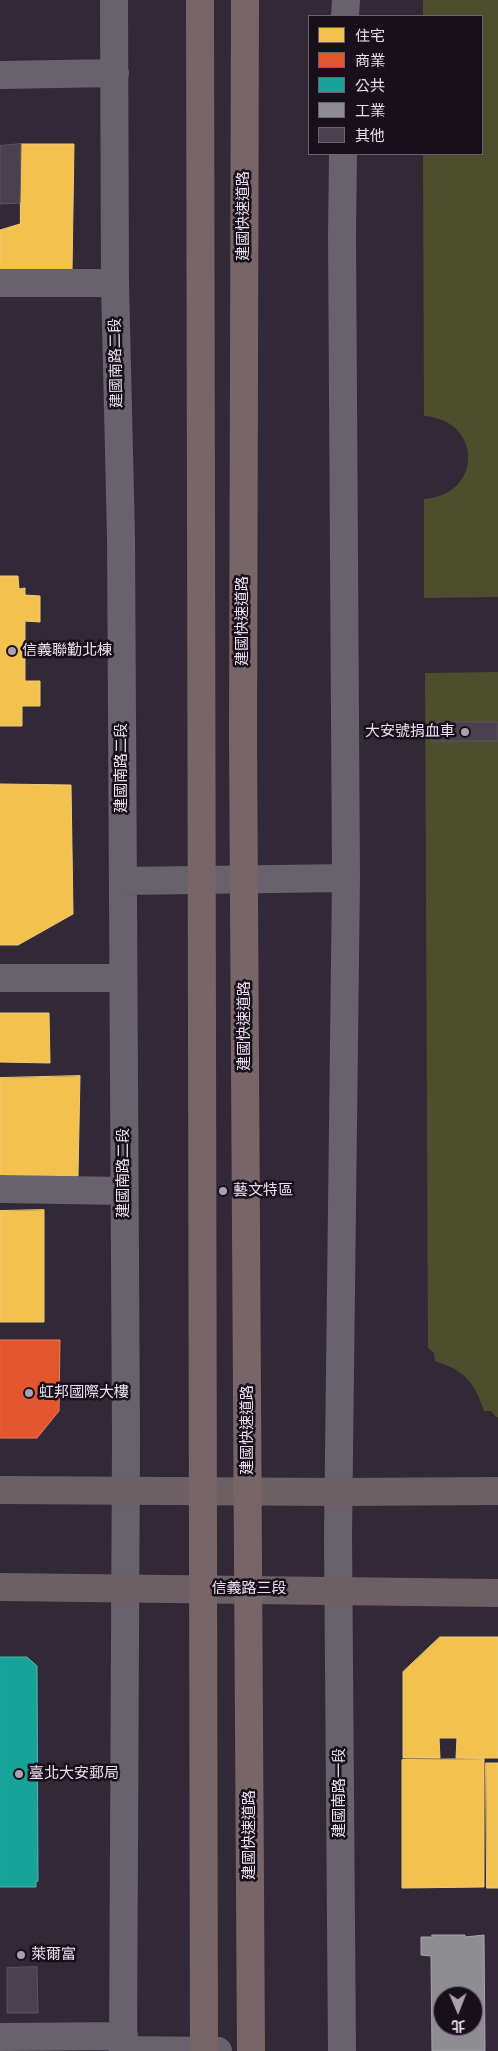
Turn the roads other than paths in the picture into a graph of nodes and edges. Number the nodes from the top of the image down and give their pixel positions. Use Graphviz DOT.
graph roads {
  1 [pos="114,0"];
  2 [pos="200,0"];
  3 [pos="245,0"];
  4 [pos="346,0"];
  5 [pos="345,15"];
  6 [pos="115,73"];
  7 [pos="0,75"];
  8 [pos="343,155"];
  9 [pos="0,282"];
  10 [pos="115,283"];
  11 [pos="346,878"];
  12 [pos="123,881"];
  13 [pos="0,978"];
  14 [pos="123,978"];
  15 [pos="0,1189"];
  16 [pos="124,1191"];
  17 [pos="0,1490"];
  18 [pos="125,1491"];
  19 [pos="498,1491"];
  20 [pos="340,1492"];
  21 [pos="0,1587"];
  22 [pos="124,1588"];
  23 [pos="339,1590"];
  24 [pos="498,1593"];
  25 [pos="0,2037"];
  26 [pos="124,2046"];
  27 [pos="204,2051"];
  28 [pos="218,2051"];
  29 [pos="252,2051"];
  30 [pos="342,2051"];
  1 -- 6 [label="street, 建國南路二段"];
  2 -- 27 [label="highway"];
  3 -- 29 [label="highway, 建國快速道路"];
  4 -- 5 [label="street"];
  6 -- 7 [label="street"];
  6 -- 10 [label="street, 建國南路二段"];
  8 -- 11 [label="street"];
  9 -- 10 [label="street"];
  10 -- 12 [label="street, 建國南路二段"];
  11 -- 12 [label="street"];
  11 -- 20 [label="street"];
  12 -- 14 [label="street, 建國南路二段"];
  13 -- 14 [label="street"];
  14 -- 16 [label="street, 建國南路二段"];
  15 -- 16 [label="street"];
  16 -- 18 [label="street, 建國南路二段"];
  17 -- 18 [label="main road"];
  18 -- 20 [label="main road"];
  18 -- 22 [label="street, 建國南路二段"];
  19 -- 20 [label="main road"];
  20 -- 23 [label="street, 建國南路一段"];
  21 -- 22 [label="main road, 信義路三段"];
  22 -- 23 [label="main road, 信義路三段"];
  22 -- 26 [label="street"];
  23 -- 24 [label="main road, 信義路三段"];
  23 -- 30 [label="street, 建國南路一段"];
  25 -- 26 [label="street"];
  26 -- 28 [label="street"];
}
